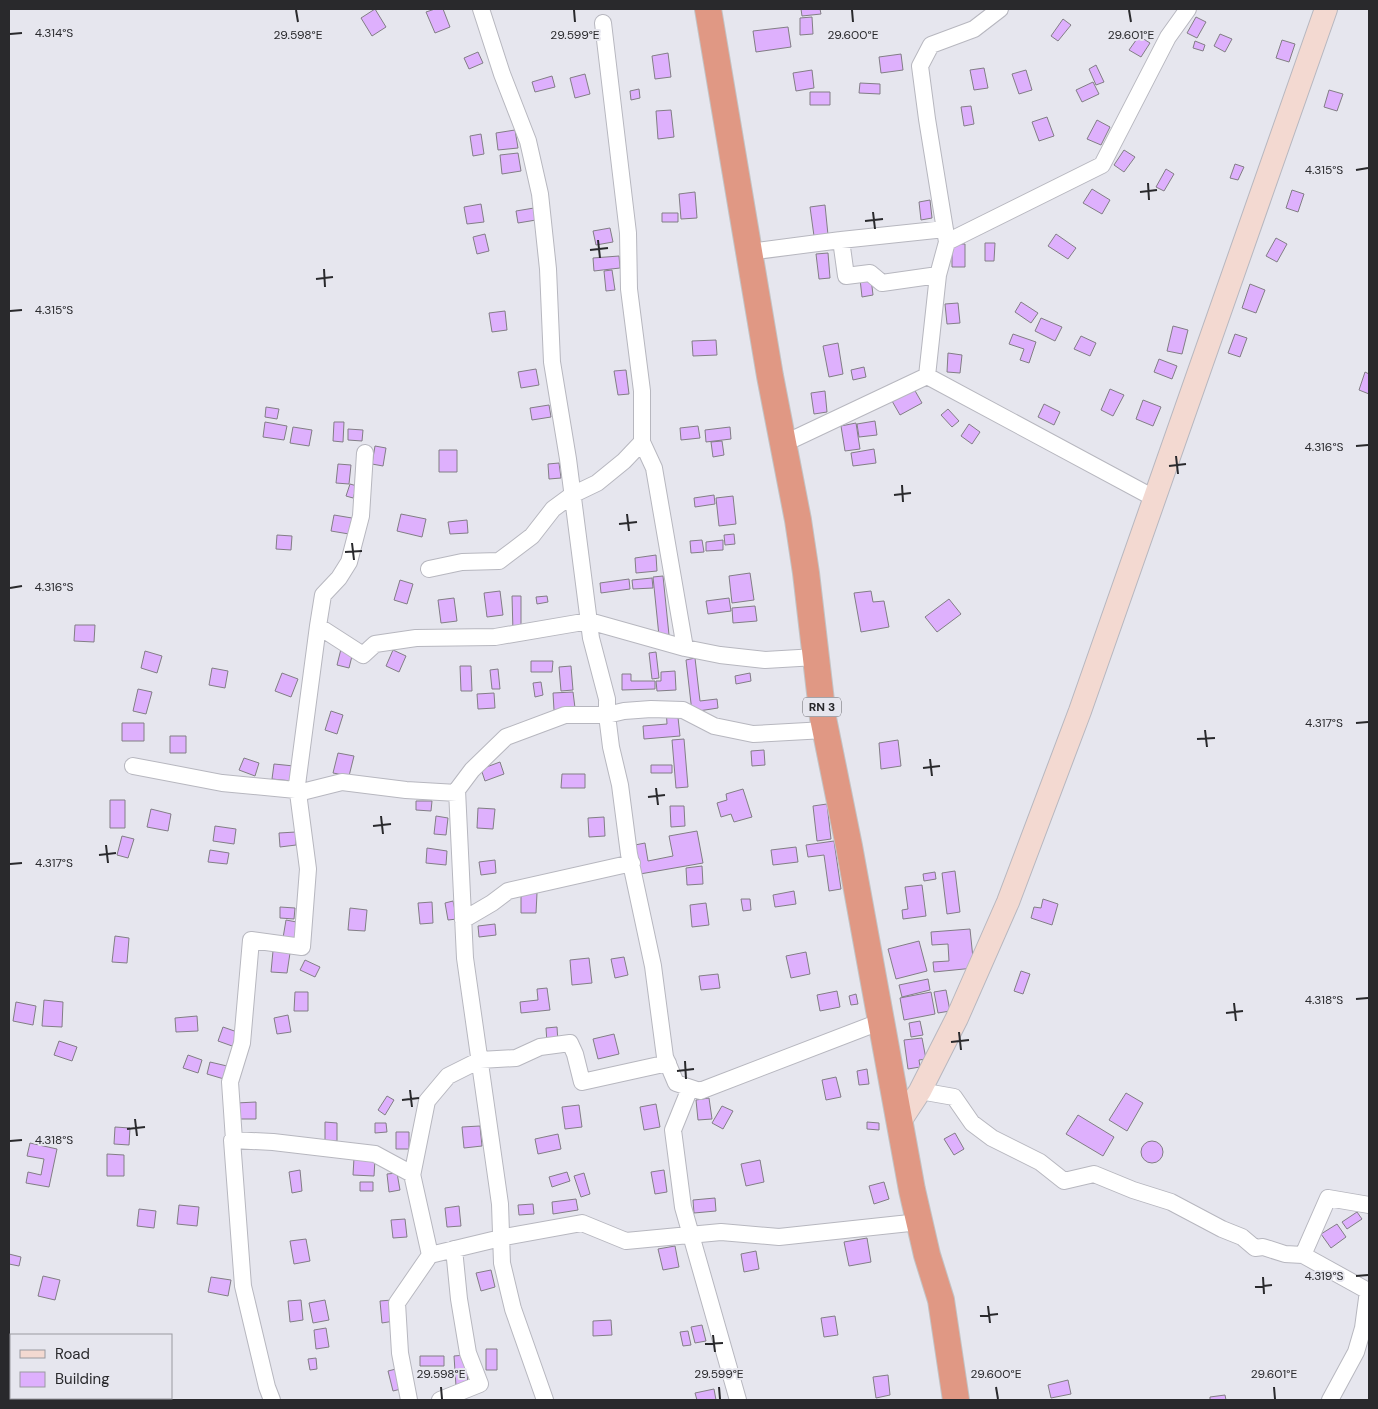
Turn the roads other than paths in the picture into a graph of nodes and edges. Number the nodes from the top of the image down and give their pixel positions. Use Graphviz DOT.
graph roads {
  1 [pos="481,9"];
  2 [pos="708,9"];
  3 [pos="1000,9"];
  4 [pos="1188,9"];
  5 [pos="1326,9"];
  6 [pos="603,24"];
  7 [pos="946,236"];
  8 [pos="842,240"];
  9 [pos="749,252"];
  10 [pos="938,275"];
  11 [pos="927,376"];
  12 [pos="642,442"];
  13 [pos="783,444"];
  14 [pos="365,453"];
  15 [pos="572,495"];
  16 [pos="1154,498"];
  17 [pos="429,569"];
  18 [pos="589,621"];
  19 [pos="318,626"];
  20 [pos="685,648"];
  21 [pos="816,657"];
  22 [pos="607,716"];
  23 [pos="825,730"];
  24 [pos="133,766"];
  25 [pos="298,790"];
  26 [pos="457,793"];
  27 [pos="632,863"];
  28 [pos="463,920"];
  29 [pos="882,1021"];
  30 [pos="480,1060"];
  31 [pos="668,1064"];
  32 [pos="690,1088"];
  33 [pos="920,1091"];
  34 [pos="899,1123"];
  35 [pos="234,1140"];
  36 [pos="412,1176"];
  37 [pos="1369,1205"];
  38 [pos="919,1222"];
  39 [pos="691,1235"];
  40 [pos="502,1238"];
  41 [pos="454,1249"];
  42 [pos="430,1255"];
  43 [pos="1303,1255"];
  44 [pos="1369,1291"];
  45 [pos="272,1400"];
  46 [pos="410,1400"];
  47 [pos="440,1400"];
  48 [pos="544,1400"];
  49 [pos="738,1400"];
  50 [pos="956,1400"];
  51 [pos="1330,1400"];
  1 -- 15 [label="street"];
  2 -- 9 [label="highway, RN 3"];
  3 -- 7 [label="street"];
  4 -- 7 [label="street"];
  5 -- 16 [label="main road"];
  6 -- 12 [label="street"];
  7 -- 8 [label="street"];
  7 -- 10 [label="street"];
  8 -- 9 [label="street"];
  8 -- 10 [label="street"];
  9 -- 13 [label="highway, RN 3"];
  10 -- 11 [label="street"];
  11 -- 13 [label="street"];
  11 -- 16 [label="street"];
  12 -- 15 [label="street"];
  12 -- 20 [label="street"];
  13 -- 21 [label="highway, RN 3"];
  14 -- 19 [label="street"];
  15 -- 17 [label="street"];
  15 -- 18 [label="street"];
  16 -- 33 [label="main road"];
  18 -- 19 [label="street"];
  18 -- 20 [label="street"];
  18 -- 22 [label="street"];
  19 -- 25 [label="street"];
  20 -- 21 [label="street"];
  21 -- 23 [label="highway, RN 3"];
  22 -- 23 [label="street"];
  22 -- 26 [label="street"];
  22 -- 27 [label="street"];
  23 -- 29 [label="highway, RN 3"];
  24 -- 25 [label="street"];
  25 -- 26 [label="street"];
  25 -- 35 [label="street"];
  26 -- 28 [label="street"];
  27 -- 28 [label="street"];
  27 -- 31 [label="street"];
  28 -- 30 [label="street"];
  29 -- 32 [label="street"];
  29 -- 34 [label="highway, RN 3"];
  30 -- 31 [label="street"];
  30 -- 36 [label="street"];
  30 -- 40 [label="street"];
  31 -- 32 [label="street"];
  32 -- 39 [label="street"];
  33 -- 34 [label="main road"];
  33 -- 43 [label="street"];
  34 -- 38 [label="highway, RN 3"];
  35 -- 36 [label="street"];
  35 -- 45 [label="street"];
  36 -- 42 [label="street"];
  37 -- 43 [label="street"];
  38 -- 39 [label="street"];
  38 -- 50 [label="highway, RN 3"];
  39 -- 40 [label="street"];
  39 -- 49 [label="street"];
  40 -- 41 [label="street"];
  40 -- 48 [label="street"];
  41 -- 42 [label="street"];
  41 -- 47 [label="street"];
  42 -- 46 [label="street"];
  43 -- 44 [label="street"];
  44 -- 51 [label="street"];
}
